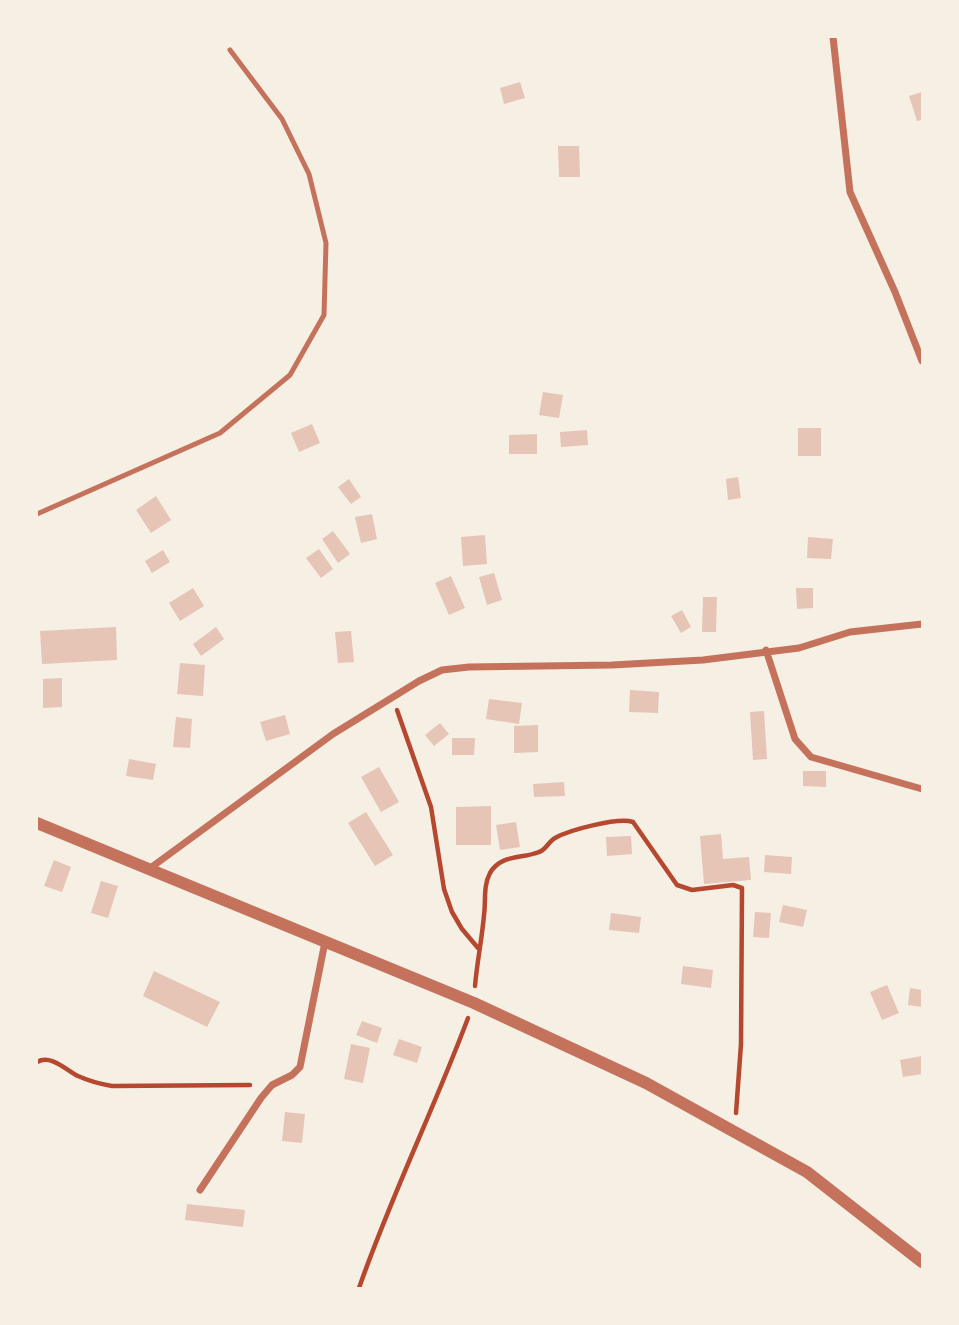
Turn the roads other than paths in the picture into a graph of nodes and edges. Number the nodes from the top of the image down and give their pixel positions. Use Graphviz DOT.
graph roads {
  1 [pos="833,37"];
  2 [pos="230,50"];
  3 [pos="922,360"];
  4 [pos="37,514"];
  5 [pos="922,624"];
  6 [pos="766,650"];
  7 [pos="922,789"];
  8 [pos="37,823"];
  9 [pos="148,869"];
  10 [pos="325,942"];
  11 [pos="200,1190"];
  12 [pos="922,1262"];
  1 -- 3 [label="street"];
  2 -- 4 [label="lane"];
  5 -- 6 [label="street"];
  6 -- 7 [label="street"];
  6 -- 9 [label="street"];
  8 -- 9 [label="street"];
  9 -- 10 [label="street"];
  10 -- 11 [label="street"];
  10 -- 12 [label="street"];
}
